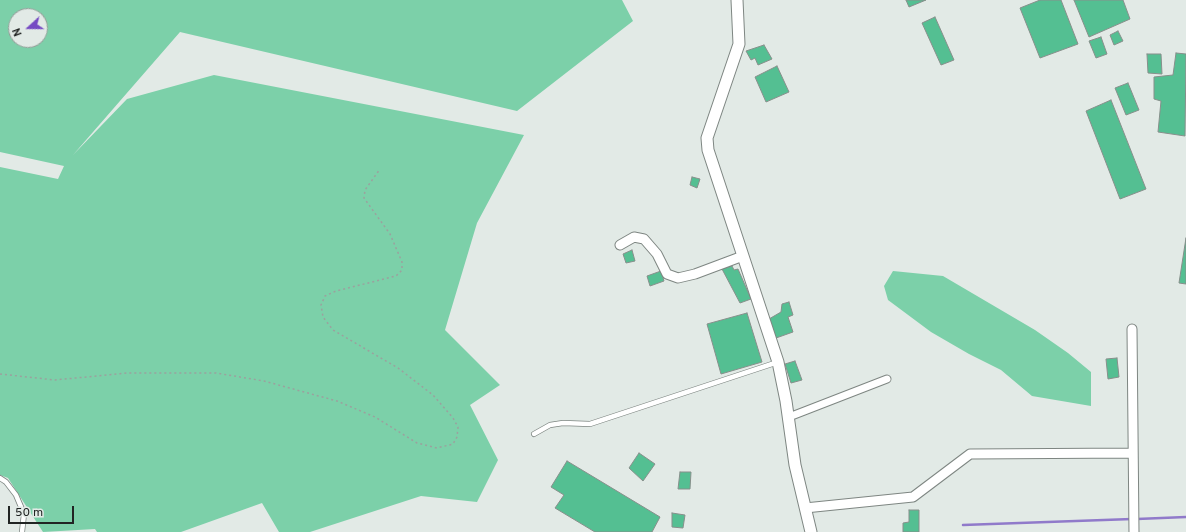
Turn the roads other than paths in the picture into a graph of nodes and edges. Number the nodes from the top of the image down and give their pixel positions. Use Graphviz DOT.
graph roads {
  1 [pos="737,0"];
  2 [pos="620,245"];
  3 [pos="743,256"];
  4 [pos="1132,329"];
  5 [pos="778,362"];
  6 [pos="888,379"];
  7 [pos="789,417"];
  8 [pos="534,434"];
  9 [pos="1133,453"];
  10 [pos="0,478"];
  11 [pos="805,508"];
  12 [pos="22,532"];
  13 [pos="811,532"];
  14 [pos="1134,532"];
  1 -- 3 [label="street"];
  2 -- 3 [label="street"];
  3 -- 5 [label="street"];
  4 -- 9 [label="street"];
  5 -- 7 [label="street"];
  5 -- 8 [label="lane"];
  6 -- 7 [label="street"];
  7 -- 11 [label="street"];
  9 -- 11 [label="street"];
  9 -- 14 [label="street"];
  10 -- 12 [label="lane"];
  11 -- 13 [label="street"];
}
